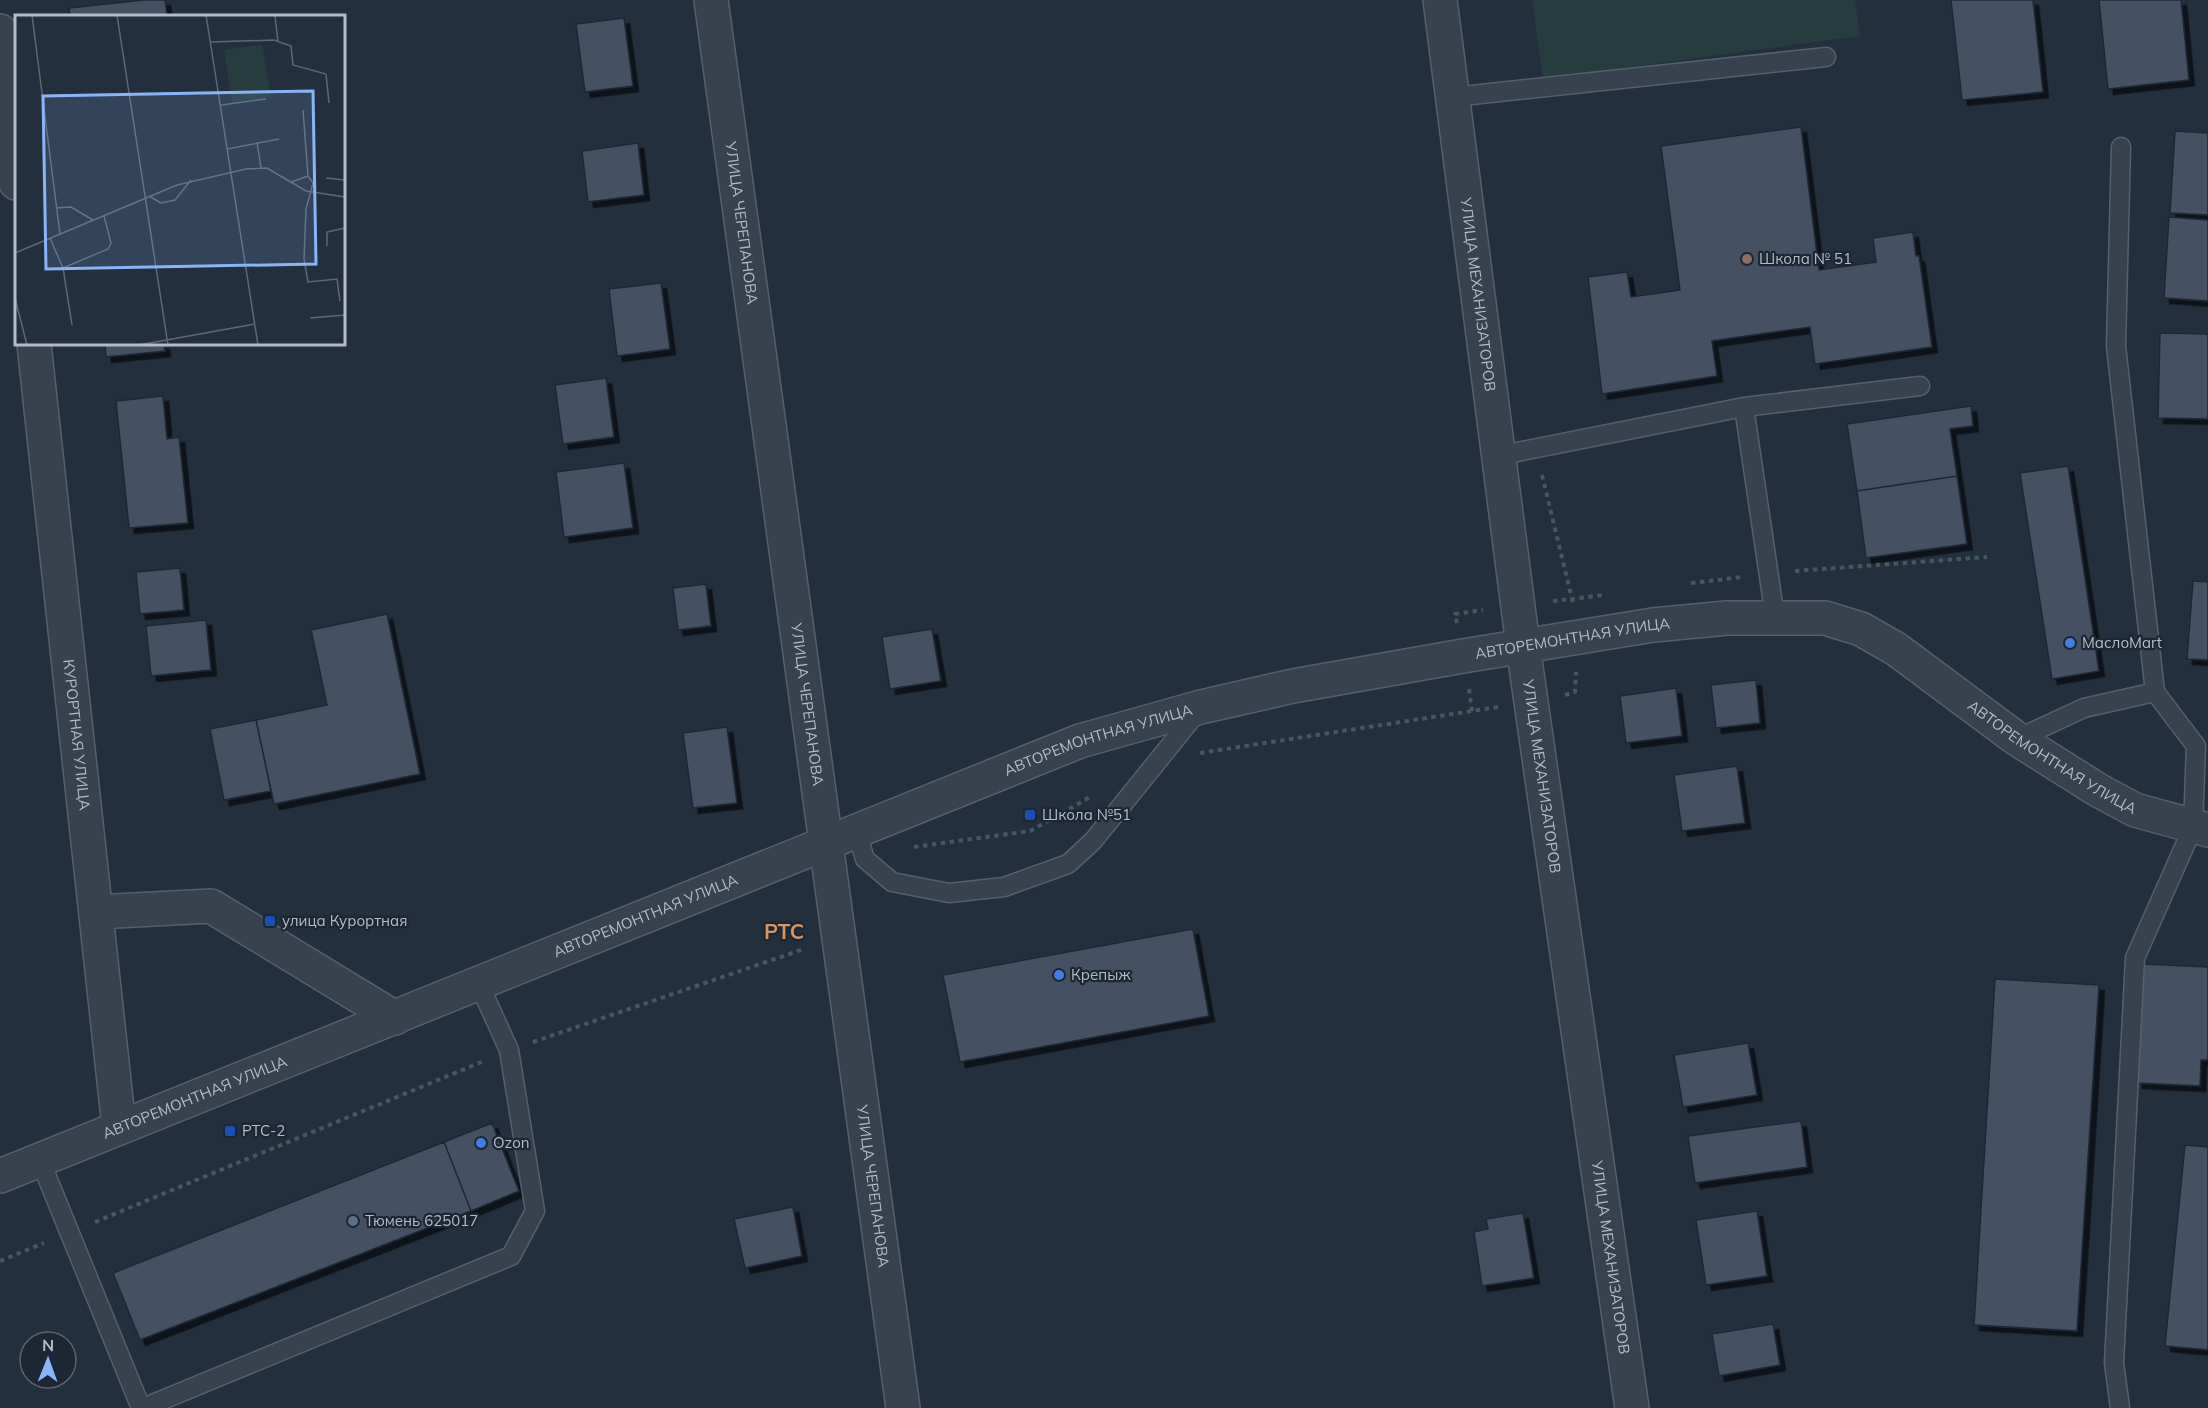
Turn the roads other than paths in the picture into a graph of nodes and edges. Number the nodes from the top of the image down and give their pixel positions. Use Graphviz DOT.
graph roads {
  1 [pos="711,0"];
  2 [pos="1440,0"];
  3 [pos="0,31"];
  4 [pos="1826,57"];
  5 [pos="1453,97"];
  6 [pos="2121,147"];
  7 [pos="15,174"];
  8 [pos="34,345"];
  9 [pos="1920,386"];
  10 [pos="1744,406"];
  11 [pos="1497,456"];
  12 [pos="1775,617"];
  13 [pos="1523,646"];
  14 [pos="2156,692"];
  15 [pos="1201,707"];
  16 [pos="2017,739"];
  17 [pos="2200,829"];
  18 [pos="841,836"];
  19 [pos="96,912"];
  20 [pos="479,984"];
  21 [pos="395,1018"];
  22 [pos="119,1127"];
  23 [pos="40,1160"];
  24 [pos="0,1176"];
  25 [pos="142,1408"];
  26 [pos="903,1408"];
  27 [pos="1632,1408"];
  28 [pos="2120,1408"];
  1 -- 18 [label="street, УЛИЦА ЧЕРЕПАНОВА"];
  2 -- 5 [label="street, УЛИЦА МЕХАНИЗАТОРОВ"];
  3 -- 7 [label="street"];
  4 -- 5 [label="lane"];
  5 -- 11 [label="street, УЛИЦА МЕХАНИЗАТОРОВ"];
  6 -- 14 [label="lane"];
  8 -- 19 [label="street, КУРОРТНАЯ УЛИЦА"];
  9 -- 10 [label="lane"];
  10 -- 11 [label="lane"];
  10 -- 12 [label="lane"];
  11 -- 13 [label="street, УЛИЦА МЕХАНИЗАТОРОВ"];
  12 -- 13 [label="street, АВТОРЕМОНТНАЯ УЛИЦА"];
  12 -- 16 [label="street, АВТОРЕМОНТНАЯ УЛИЦА"];
  13 -- 15 [label="street, АВТОРЕМОНТНАЯ УЛИЦА"];
  13 -- 27 [label="street, УЛИЦА МЕХАНИЗАТОРОВ"];
  14 -- 16 [label="lane"];
  14 -- 17 [label="lane"];
  15 -- 18 [label="street, АВТОРЕМОНТНАЯ УЛИЦА"];
  15 -- 18 [label="lane"];
  16 -- 17 [label="street, АВТОРЕМОНТНАЯ УЛИЦА"];
  17 -- 28 [label="lane"];
  18 -- 20 [label="street, АВТОРЕМОНТНАЯ УЛИЦА"];
  18 -- 26 [label="street, УЛИЦА ЧЕРЕПАНОВА"];
  19 -- 21 [label="street"];
  19 -- 22 [label="street, КУРОРТНАЯ УЛИЦА"];
  20 -- 21 [label="street, АВТОРЕМОНТНАЯ УЛИЦА"];
  20 -- 25 [label="lane"];
  21 -- 22 [label="street, АВТОРЕМОНТНАЯ УЛИЦА"];
  22 -- 23 [label="street, АВТОРЕМОНТНАЯ УЛИЦА"];
  23 -- 24 [label="street, АВТОРЕМОНТНАЯ УЛИЦА"];
  23 -- 25 [label="lane"];
}
